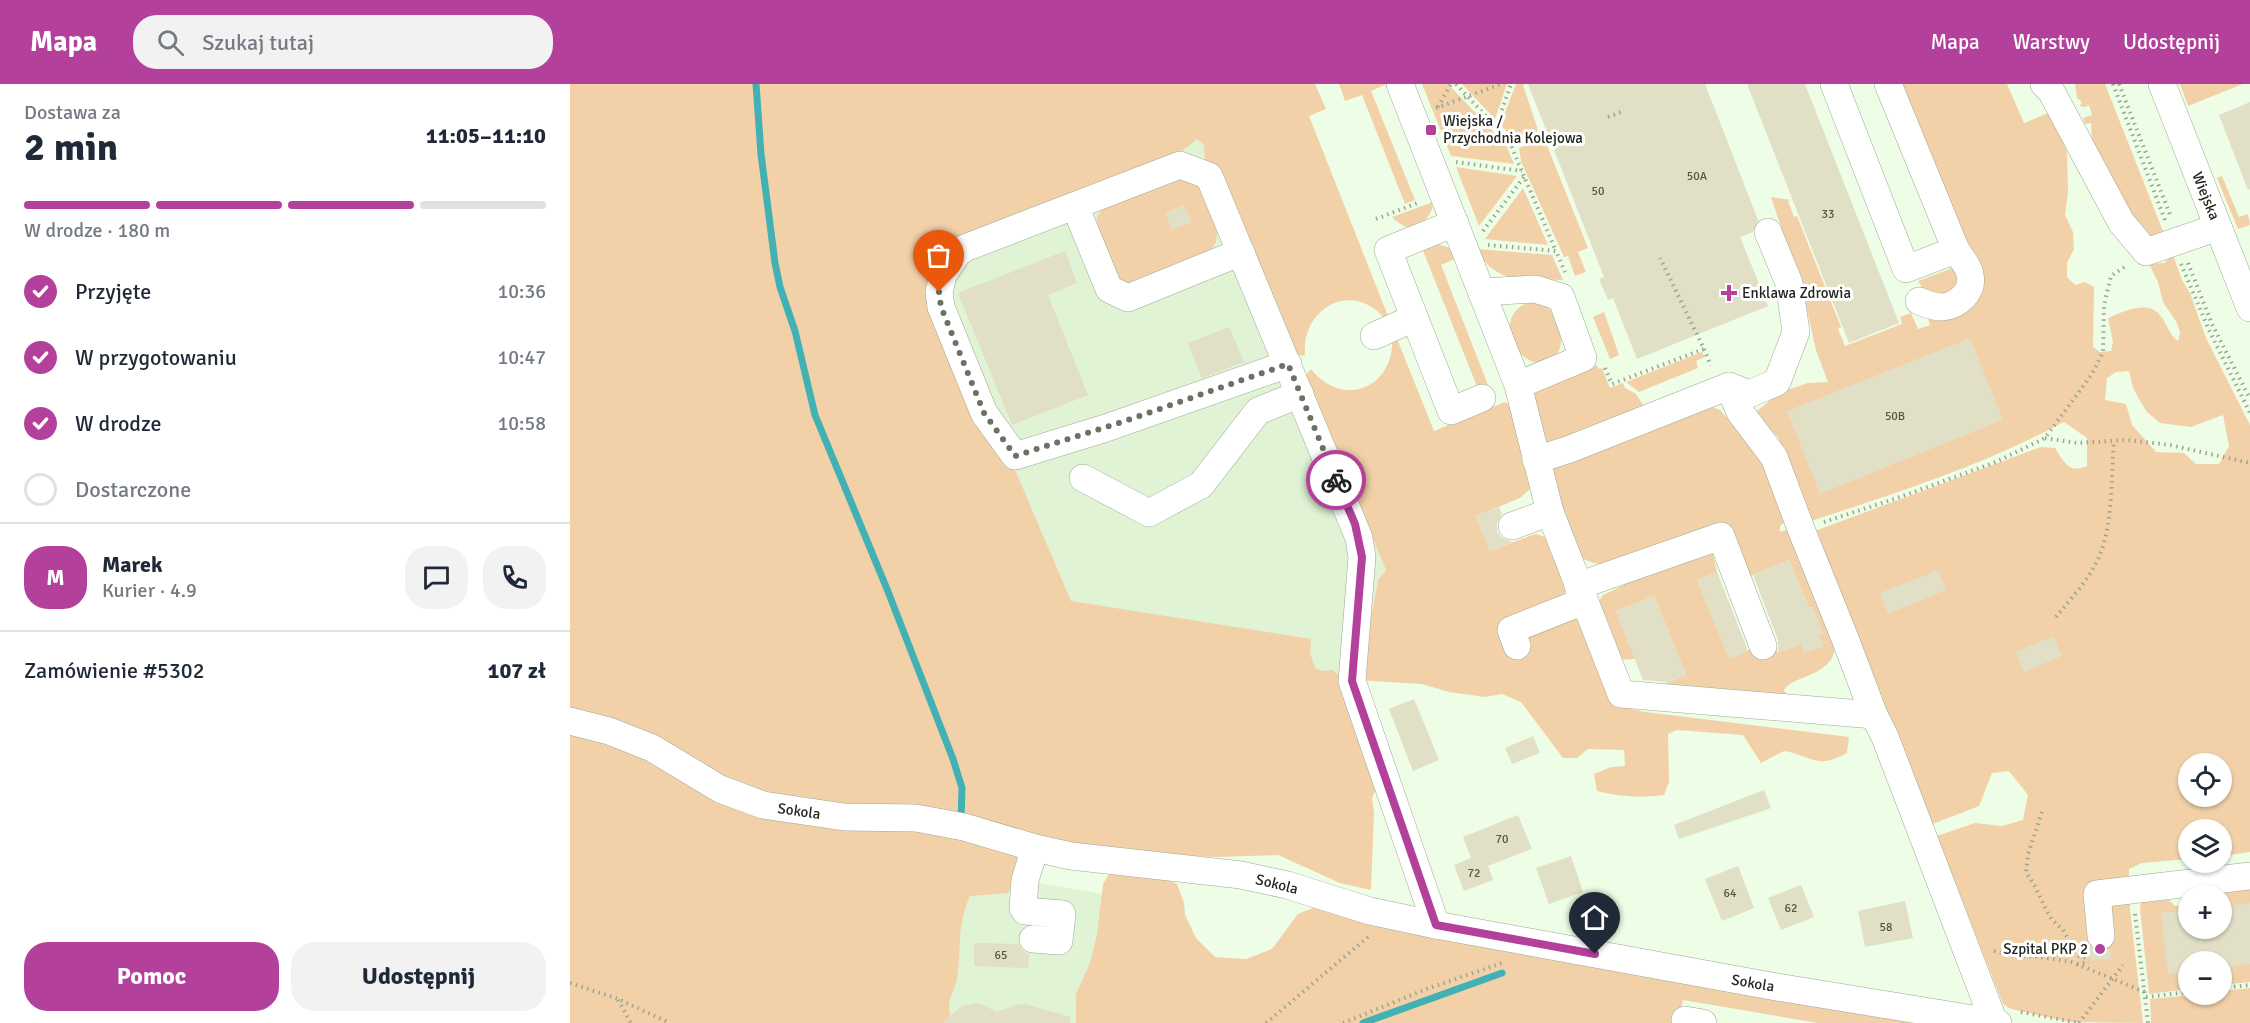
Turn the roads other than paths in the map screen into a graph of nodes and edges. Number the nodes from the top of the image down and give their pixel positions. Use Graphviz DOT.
graph roads {
  1 [pos="1400,84"];
  2 [pos="1834,84"];
  3 [pos="1887,84"];
  4 [pos="2044,84"];
  5 [pos="2162,84"];
  6 [pos="1075,206"];
  7 [pos="1455,223"];
  8 [pos="2218,227"];
  9 [pos="1768,232"];
  10 [pos="1956,250"];
  11 [pos="1241,252"];
  12 [pos="1906,269"];
  13 [pos="1482,292"];
  14 [pos="2250,308"];
  15 [pos="1414,318"];
  16 [pos="1374,336"];
  17 [pos="1288,364"];
  18 [pos="1518,385"];
  19 [pos="1729,386"];
  20 [pos="1300,394"];
  21 [pos="1482,398"];
  22 [pos="1536,460"];
  23 [pos="1083,478"];
  24 [pos="1550,512"];
  25 [pos="1512,526"];
  26 [pos="1581,593"];
  27 [pos="1517,646"];
  28 [pos="1763,646"];
  29 [pos="1874,715"];
  30 [pos="570,721"];
  31 [pos="1035,848"];
  32 [pos="2250,876"];
  33 [pos="1436,925"];
  34 [pos="2101,936"];
  35 [pos="1033,939"];
  36 [pos="1995,1020"];
  1 -- 7 [label="street"];
  2 -- 12 [label="street"];
  3 -- 10 [label="street"];
  4 -- 8 [label="street"];
  5 -- 8 [label="street, Wiejska"];
  6 -- 11 [label="street"];
  6 -- 11 [label="street"];
  6 -- 17 [label="street"];
  7 -- 13 [label="street"];
  7 -- 15 [label="street"];
  8 -- 14 [label="street, Wiejska"];
  9 -- 19 [label="street"];
  10 -- 12 [label="street"];
  10 -- 12 [label="street"];
  11 -- 17 [label="street"];
  13 -- 18 [label="street"];
  13 -- 18 [label="street"];
  15 -- 16 [label="street"];
  15 -- 21 [label="street"];
  17 -- 20 [label="street"];
  18 -- 22 [label="street"];
  19 -- 22 [label="street"];
  19 -- 29 [label="street"];
  20 -- 23 [label="street"];
  20 -- 33 [label="street"];
  22 -- 24 [label="street"];
  24 -- 25 [label="street"];
  24 -- 26 [label="street"];
  26 -- 27 [label="street"];
  26 -- 28 [label="street"];
  26 -- 29 [label="street"];
  29 -- 36 [label="street"];
  30 -- 31 [label="street, Sokola"];
  31 -- 33 [label="street, Sokola"];
  31 -- 35 [label="street"];
  32 -- 34 [label="street"];
  33 -- 36 [label="street, Sokola"];
}
